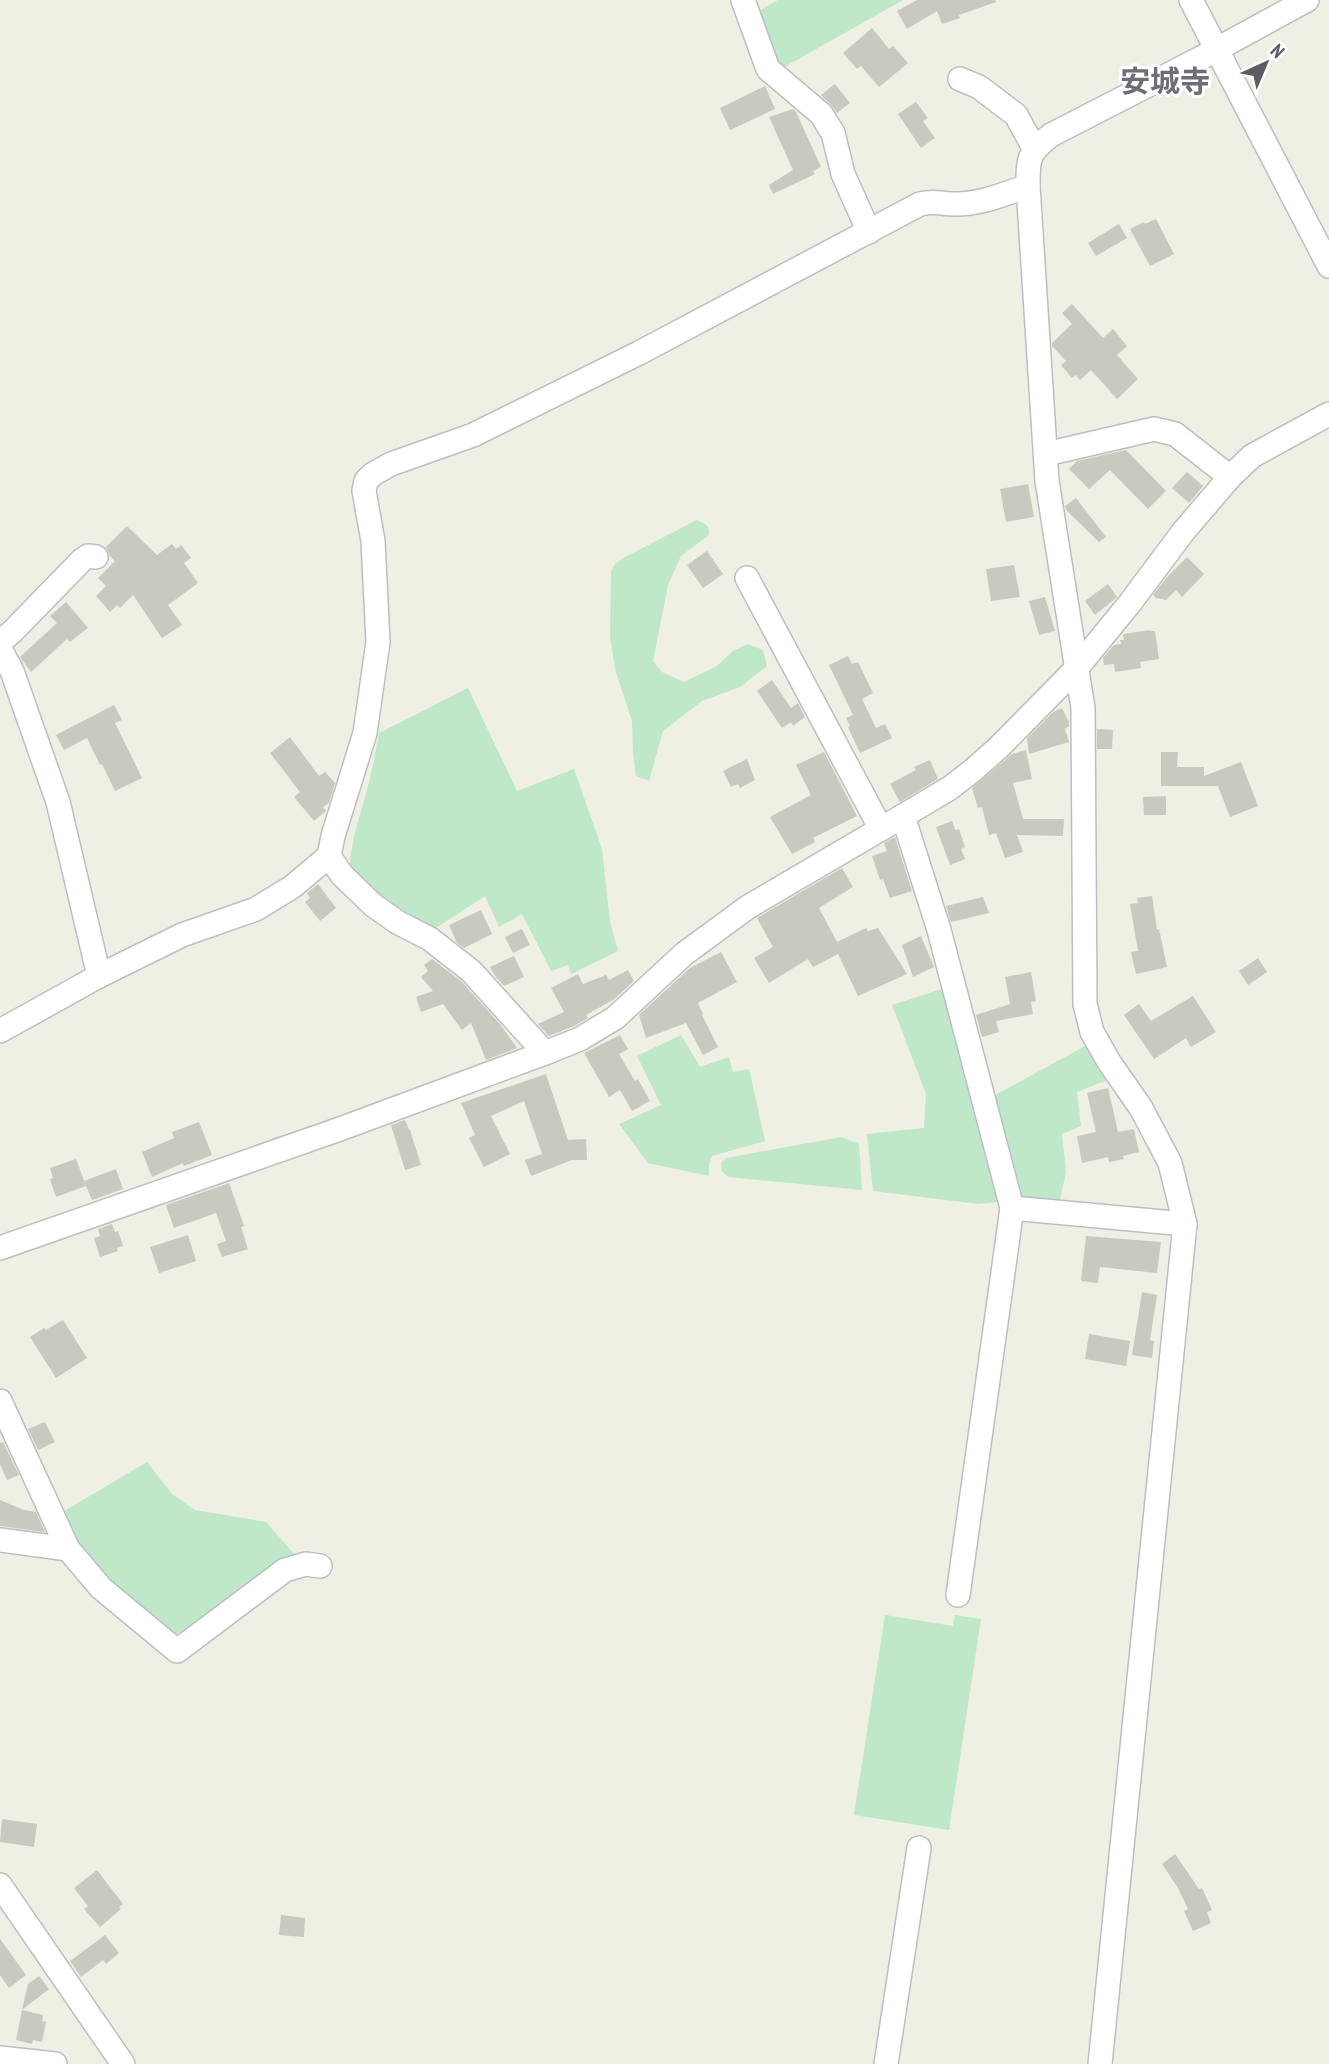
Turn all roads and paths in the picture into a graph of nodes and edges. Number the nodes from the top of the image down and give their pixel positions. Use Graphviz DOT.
graph roads {
  1 [pos="743,0"];
  2 [pos="1191,0"];
  3 [pos="1307,0"];
  4 [pos="1217,49"];
  5 [pos="960,79"];
  6 [pos="1034,148"];
  7 [pos="1028,186"];
  8 [pos="869,232"];
  9 [pos="1329,265"];
  10 [pos="1329,414"];
  11 [pos="1046,454"];
  12 [pos="1230,477"];
  13 [pos="96,557"];
  14 [pos="747,578"];
  15 [pos="0,642"];
  16 [pos="0,649"];
  17 [pos="1076,669"];
  18 [pos="903,816"];
  19 [pos="881,829"];
  20 [pos="329,856"];
  21 [pos="99,976"];
  22 [pos="0,1031"];
  23 [pos="545,1053"];
  24 [pos="1012,1208"];
  25 [pos="1185,1224"];
  26 [pos="0,1248"];
  27 [pos="0,1401"];
  28 [pos="0,1540"];
  29 [pos="68,1549"];
  30 [pos="320,1566"];
  31 [pos="958,1595"];
  32 [pos="919,1848"];
  33 [pos="0,1885"];
  34 [pos="0,2058"];
  35 [pos="55,2064"];
  36 [pos="123,2064"];
  37 [pos="886,2064"];
  38 [pos="1100,2064"];
  1 -- 8 [label="street"];
  2 -- 4 [label="street"];
  3 -- 4 [label="street"];
  4 -- 6 [label="street"];
  4 -- 9 [label="street"];
  5 -- 6 [label="street"];
  6 -- 7 [label="street"];
  7 -- 8 [label="street"];
  7 -- 11 [label="street"];
  8 -- 20 [label="street"];
  10 -- 12 [label="street"];
  11 -- 12 [label="street"];
  11 -- 17 [label="street"];
  12 -- 17 [label="street"];
  13 -- 15 [label="street"];
  14 -- 19 [label="street"];
  16 -- 21 [label="street"];
  17 -- 18 [label="street"];
  17 -- 25 [label="street"];
  18 -- 19 [label="street"];
  18 -- 24 [label="street"];
  19 -- 23 [label="street"];
  20 -- 21 [label="street"];
  20 -- 23 [label="street"];
  21 -- 22 [label="street"];
  23 -- 26 [label="street"];
  24 -- 25 [label="street"];
  24 -- 31 [label="street"];
  25 -- 38 [label="street"];
  27 -- 29 [label="street"];
  28 -- 29 [label="street"];
  29 -- 30 [label="street"];
  32 -- 37 [label="street"];
  33 -- 36 [label="street"];
  34 -- 35 [label="street"];
}
